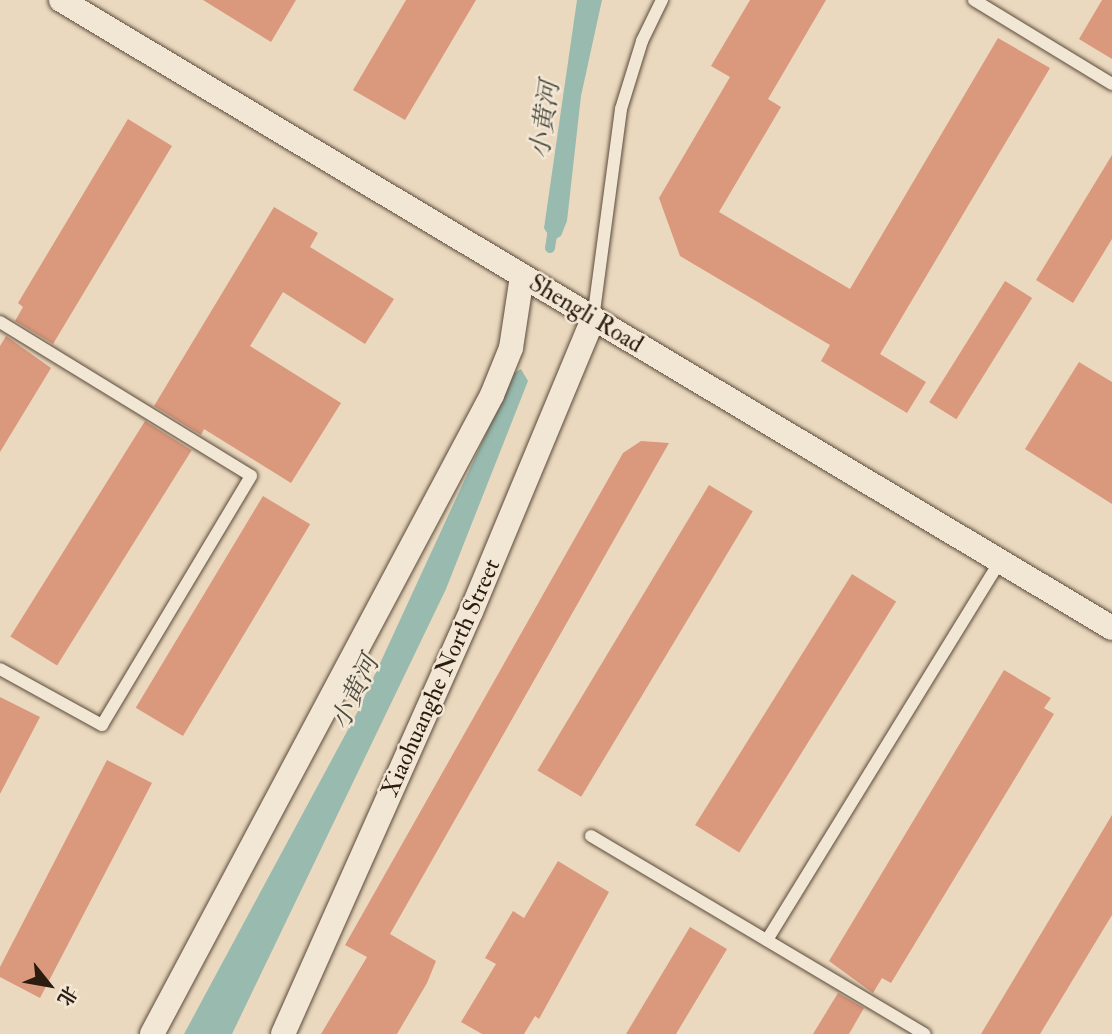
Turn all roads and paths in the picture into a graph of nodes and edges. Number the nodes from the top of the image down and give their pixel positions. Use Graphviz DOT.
graph roads {
  1 [pos="61,0"];
  2 [pos="662,0"];
  3 [pos="974,0"];
  4 [pos="1112,84"];
  5 [pos="522,276"];
  6 [pos="593,318"];
  7 [pos="0,322"];
  8 [pos="1000,562"];
  9 [pos="1112,628"];
  10 [pos="0,669"];
  11 [pos="590,836"];
  12 [pos="767,940"];
  13 [pos="152,1034"];
  14 [pos="283,1034"];
  15 [pos="925,1034"];
  1 -- 5 [label="street, Shengli Road"];
  2 -- 6 [label="lane"];
  3 -- 4 [label="lane"];
  5 -- 6 [label="street, Shengli Road"];
  5 -- 13 [label="street"];
  6 -- 8 [label="street, Shengli Road"];
  6 -- 14 [label="street, Xiaohuanghe North Street"];
  7 -- 10 [label="lane"];
  8 -- 9 [label="street, Shengli Road"];
  8 -- 12 [label="lane"];
  11 -- 12 [label="lane"];
  12 -- 15 [label="lane"];
}
